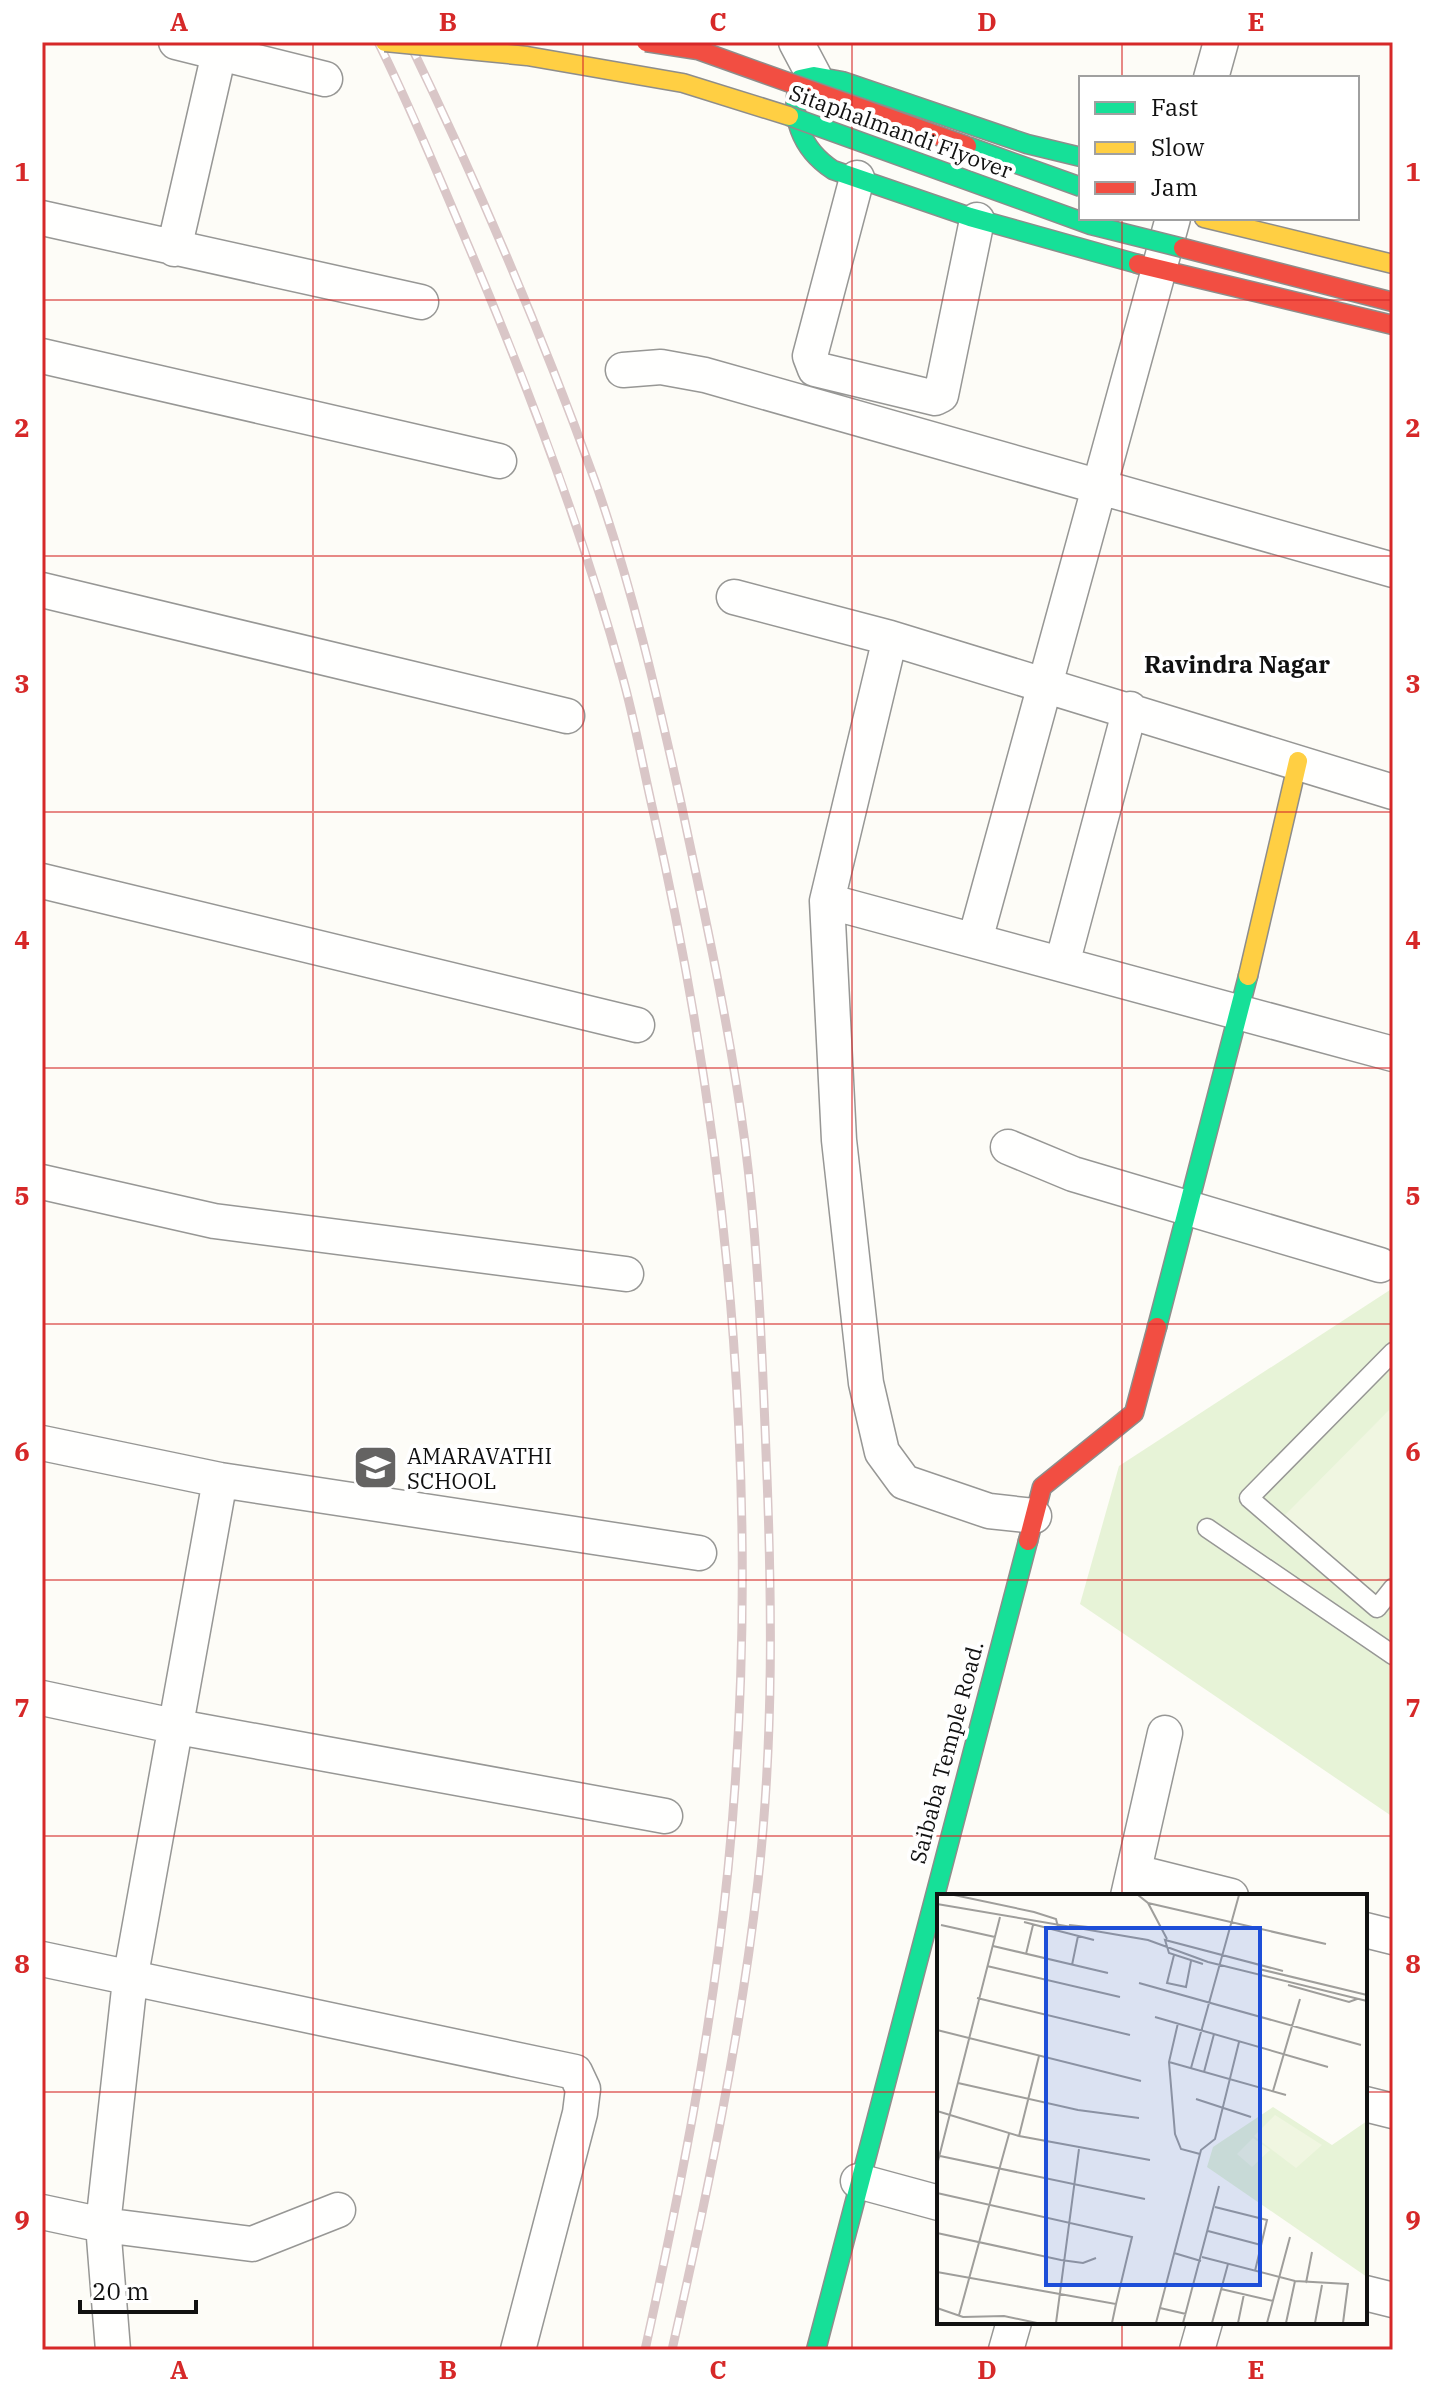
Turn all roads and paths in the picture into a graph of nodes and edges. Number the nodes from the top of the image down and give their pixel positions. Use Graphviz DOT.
graph roads {
  1 [pos="176,42"];
  2 [pos="385,42"];
  3 [pos="646,42"];
  4 [pos="796,42"];
  5 [pos="1221,42"];
  6 [pos="702,51"];
  7 [pos="219,53"];
  8 [pos="814,76"];
  9 [pos="1212,76"];
  10 [pos="325,79"];
  11 [pos="692,86"];
  12 [pos="1079,157"];
  13 [pos="857,178"];
  14 [pos="1079,186"];
  15 [pos="42,218"];
  16 [pos="977,220"];
  17 [pos="1172,220"];
  18 [pos="1212,220"];
  19 [pos="174,249"];
  20 [pos="1393,264"];
  21 [pos="1159,269"];
  22 [pos="421,302"];
  23 [pos="1393,302"];
  24 [pos="1393,325"];
  25 [pos="42,356"];
  26 [pos="623,370"];
  27 [pos="499,461"];
  28 [pos="1100,484"];
  29 [pos="1393,570"];
  30 [pos="42,590"];
  31 [pos="734,597"];
  32 [pos="890,638"];
  33 [pos="1043,683"];
  34 [pos="1130,709"];
  35 [pos="567,716"];
  36 [pos="1298,761"];
  37 [pos="1393,792"];
  38 [pos="42,881"];
  39 [pos="827,901"];
  40 [pos="975,940"];
  41 [pos="1062,964"];
  42 [pos="1240,1011"];
  43 [pos="637,1025"];
  44 [pos="1393,1054"];
  45 [pos="1008,1147"];
  46 [pos="42,1182"];
  47 [pos="1188,1208"];
  48 [pos="1380,1265"];
  49 [pos="626,1274"];
  50 [pos="1389,1362"];
  51 [pos="42,1443"];
  52 [pos="220,1480"];
  53 [pos="1034,1516"];
  54 [pos="1207,1528"];
  55 [pos="699,1553"];
  56 [pos="1393,1588"];
  57 [pos="1363,1597"];
  58 [pos="1347,1624"];
  59 [pos="1393,1655"];
  60 [pos="42,1698"];
  61 [pos="178,1727"];
  62 [pos="1165,1733"];
  63 [pos="665,1816"];
  64 [pos="1131,1884"];
  65 [pos="1214,1894"];
  66 [pos="1367,1930"];
  67 [pos="1393,1937"];
  68 [pos="42,1959"];
  69 [pos="130,1980"];
  70 [pos="1367,2104"];
  71 [pos="1393,2111"];
  72 [pos="858,2181"];
  73 [pos="937,2202"];
  74 [pos="338,2210"];
  75 [pos="42,2212"];
  76 [pos="103,2225"];
  77 [pos="1367,2294"];
  78 [pos="1393,2300"];
  79 [pos="1013,2324"];
  80 [pos="1204,2324"];
  81 [pos="113,2350"];
  82 [pos="518,2350"];
  83 [pos="816,2350"];
  84 [pos="1006,2350"];
  85 [pos="1197,2350"];
  1 -- 7 [label="street"];
  2 -- 11 [label="street, Sitaphalmandi Flyover, bridge"];
  3 -- 6 [label="street, Sitaphalmandi Flyover, bridge"];
  4 -- 8 [label="street"];
  5 -- 9 [label="street"];
  6 -- 11 [label="street"];
  6 -- 14 [label="street, Sitaphalmandi Flyover, bridge"];
  7 -- 10 [label="street"];
  7 -- 19 [label="street"];
  8 -- 12 [label="street"];
  8 -- 13 [label="street"];
  11 -- 23 [label="street, Sitaphalmandi Flyover, bridge"];
  13 -- 16 [label="street"];
  13 -- 16 [label="street"];
  15 -- 19 [label="street"];
  16 -- 21 [label="street"];
  17 -- 21 [label="street"];
  18 -- 20 [label="street"];
  19 -- 22 [label="street"];
  21 -- 24 [label="street"];
  21 -- 28 [label="street"];
  25 -- 27 [label="street"];
  26 -- 28 [label="street"];
  28 -- 29 [label="street"];
  28 -- 33 [label="street"];
  30 -- 35 [label="street"];
  31 -- 32 [label="street"];
  32 -- 33 [label="street"];
  32 -- 39 [label="street"];
  33 -- 34 [label="street"];
  33 -- 40 [label="street"];
  34 -- 36 [label="street"];
  34 -- 41 [label="street"];
  36 -- 37 [label="street"];
  36 -- 42 [label="street, Saibaba Temple Road."];
  38 -- 43 [label="street"];
  39 -- 40 [label="street"];
  39 -- 53 [label="street"];
  40 -- 41 [label="street"];
  41 -- 42 [label="street"];
  42 -- 44 [label="street"];
  42 -- 47 [label="street, Saibaba Temple Road."];
  45 -- 47 [label="street"];
  46 -- 49 [label="street"];
  47 -- 48 [label="street"];
  47 -- 53 [label="street, Saibaba Temple Road."];
  50 -- 57 [label="lane"];
  51 -- 52 [label="street"];
  52 -- 55 [label="street"];
  52 -- 61 [label="street"];
  53 -- 72 [label="street, Saibaba Temple Road."];
  54 -- 58 [label="lane"];
  56 -- 57 [label="lane"];
  57 -- 58 [label="lane"];
  58 -- 59 [label="lane"];
  60 -- 61 [label="street"];
  61 -- 63 [label="street"];
  61 -- 69 [label="street"];
  62 -- 64 [label="street"];
  64 -- 65 [label="street"];
  66 -- 67 [label="street"];
  68 -- 69 [label="street"];
  69 -- 76 [label="street"];
  69 -- 82 [label="street"];
  70 -- 71 [label="street"];
  72 -- 73 [label="street"];
  72 -- 83 [label="street, Saibaba Temple Road."];
  74 -- 76 [label="street"];
  75 -- 76 [label="street"];
  76 -- 81 [label="street"];
  77 -- 78 [label="street"];
  79 -- 84 [label="street"];
  80 -- 85 [label="street"];
}
